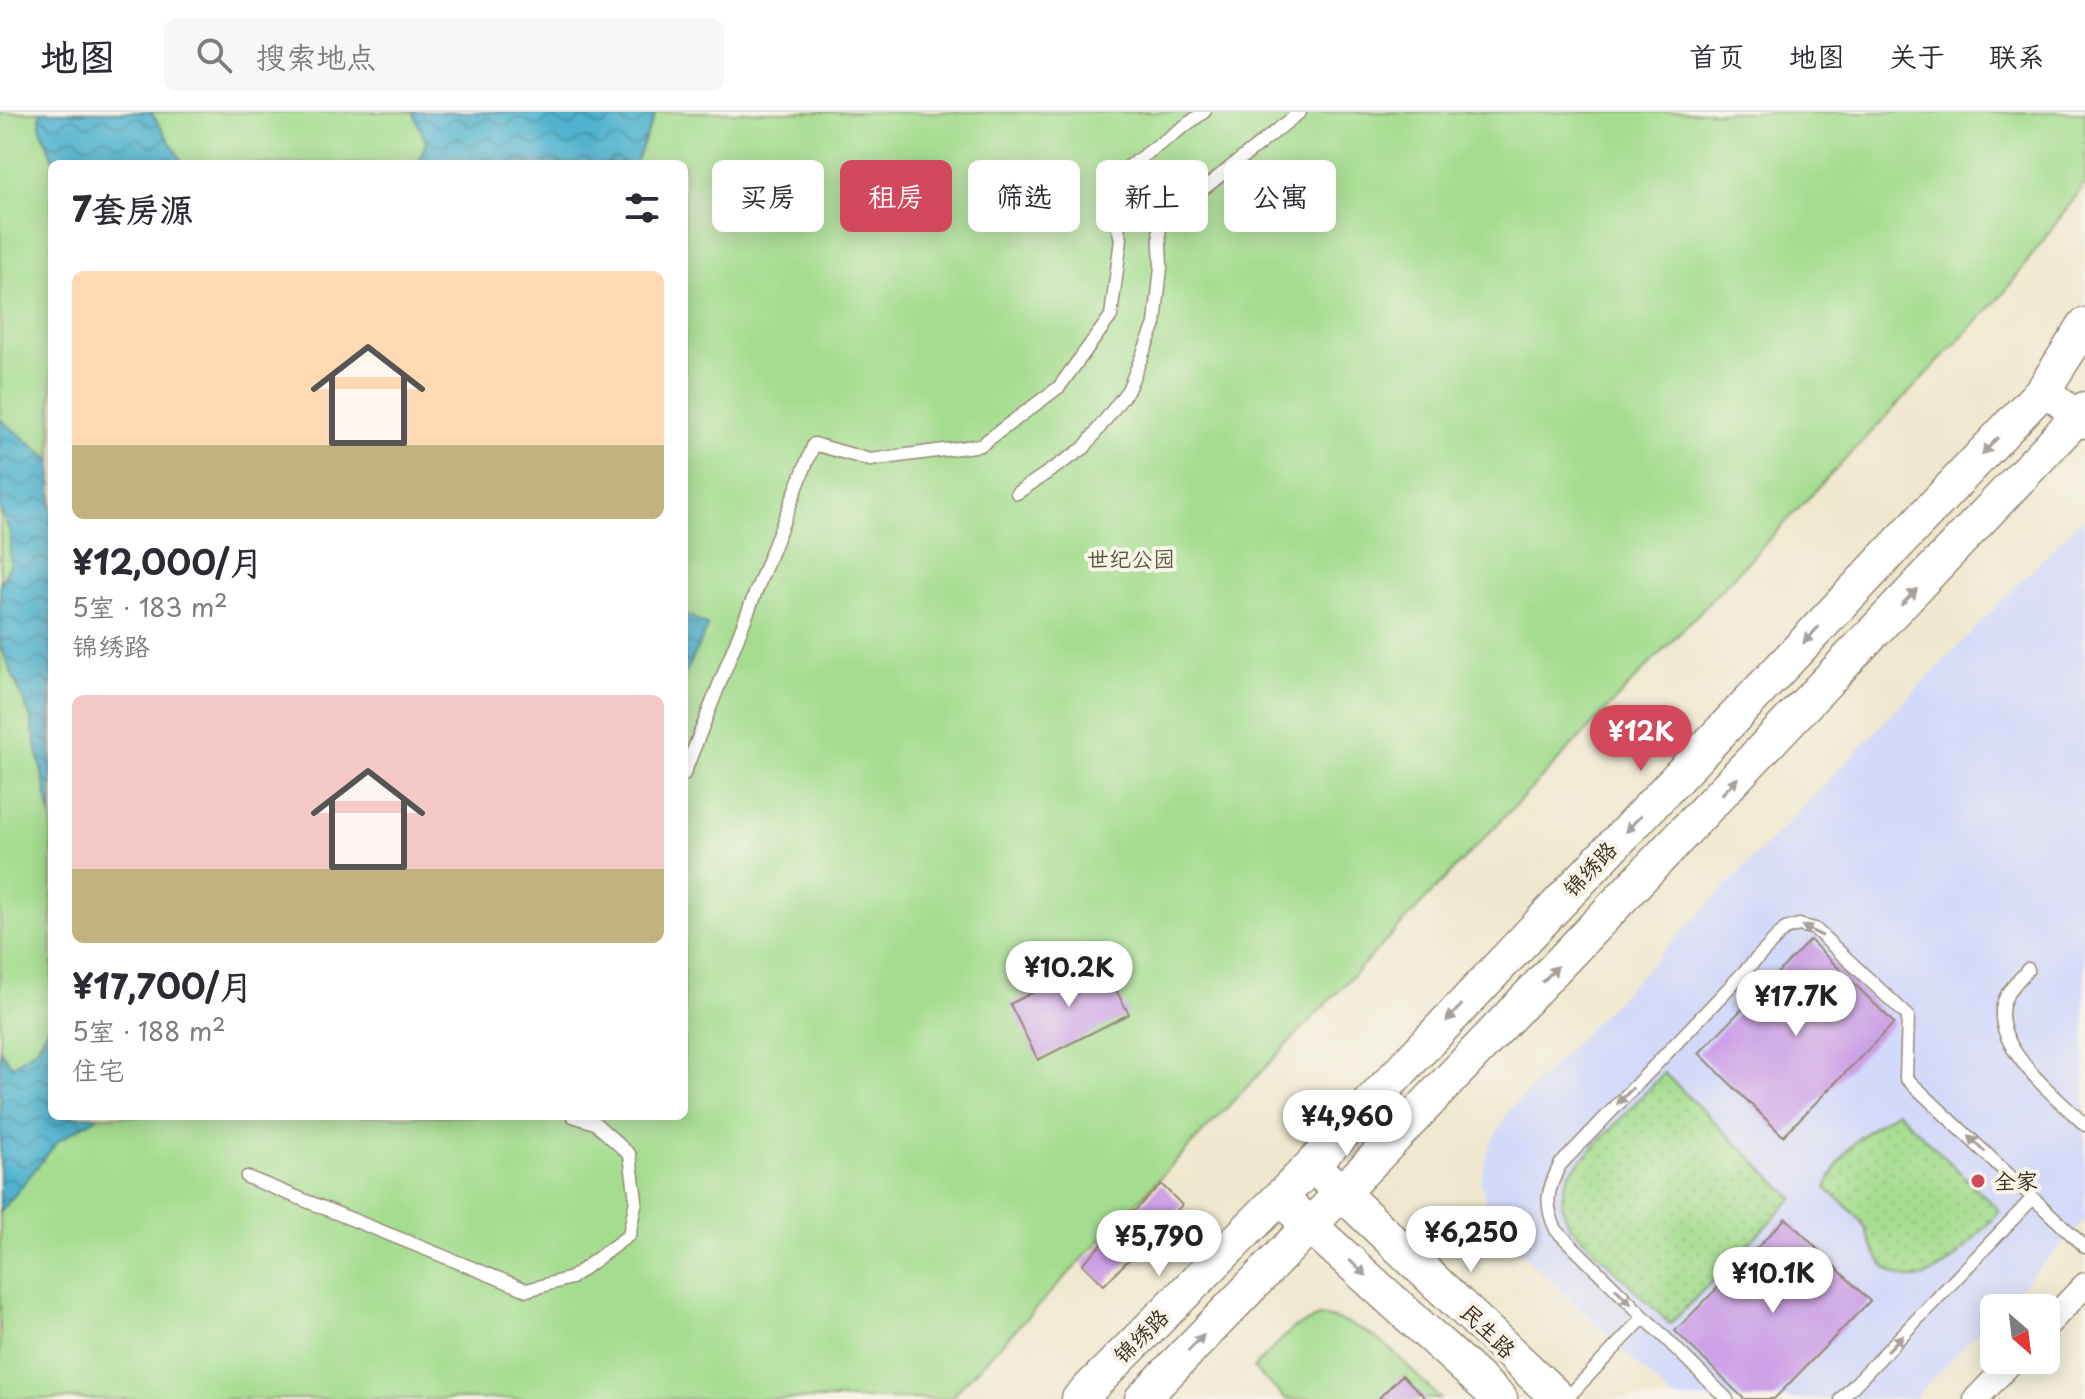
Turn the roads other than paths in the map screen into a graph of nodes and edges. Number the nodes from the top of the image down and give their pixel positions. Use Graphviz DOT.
graph roads {
  1 [pos="1204,112"];
  2 [pos="1300,112"];
  3 [pos="2085,325"];
  4 [pos="2044,389"];
  5 [pos="2083,417"];
  6 [pos="1017,493"];
  7 [pos="688,764"];
  8 [pos="2028,969"];
  9 [pos="586,1120"];
  10 [pos="2085,1125"];
  11 [pos="1312,1165"];
  12 [pos="247,1177"];
  13 [pos="1342,1193"];
  14 [pos="1279,1197"];
  15 [pos="2033,1198"];
  16 [pos="1309,1226"];
  17 [pos="2085,1247"];
  18 [pos="2082,1294"];
  19 [pos="2060,1314"];
  20 [pos="1644,1317"];
  21 [pos="2000,1374"];
  22 [pos="1079,1399"];
  23 [pos="1142,1399"];
  24 [pos="1500,1399"];
  25 [pos="1559,1399"];
  26 [pos="1566,1399"];
  27 [pos="1727,1399"];
  28 [pos="1841,1399"];
  29 [pos="1976,1399"];
  1 -- 7 [label="lane"];
  2 -- 6 [label="lane"];
  3 -- 4 [label="main road, 锦绣路"];
  4 -- 5 [label="street"];
  4 -- 11 [label="main road, 锦绣路, one-way"];
  13 -- 5 [label="main road, 锦绣路, one-way"];
  8 -- 10 [label="lane"];
  9 -- 12 [label="lane"];
  11 -- 13 [label="main road, 民生路"];
  11 -- 14 [label="main road, 锦绣路"];
  13 -- 16 [label="main road, 锦绣路"];
  13 -- 25 [label="main road, 民生路"];
  14 -- 16 [label="main road, 民生路"];
  14 -- 22 [label="main road, 锦绣路"];
  15 -- 17 [label="lane"];
  15 -- 20 [label="lane, one-way"];
  28 -- 15 [label="lane, one-way"];
  23 -- 16 [label="main road, 锦绣路, one-way"];
  16 -- 24 [label="main road, 民生路, one-way"];
  18 -- 19 [label="street"];
  20 -- 26 [label="lane"];
  20 -- 27 [label="lane"];
  21 -- 29 [label="street"];
}
